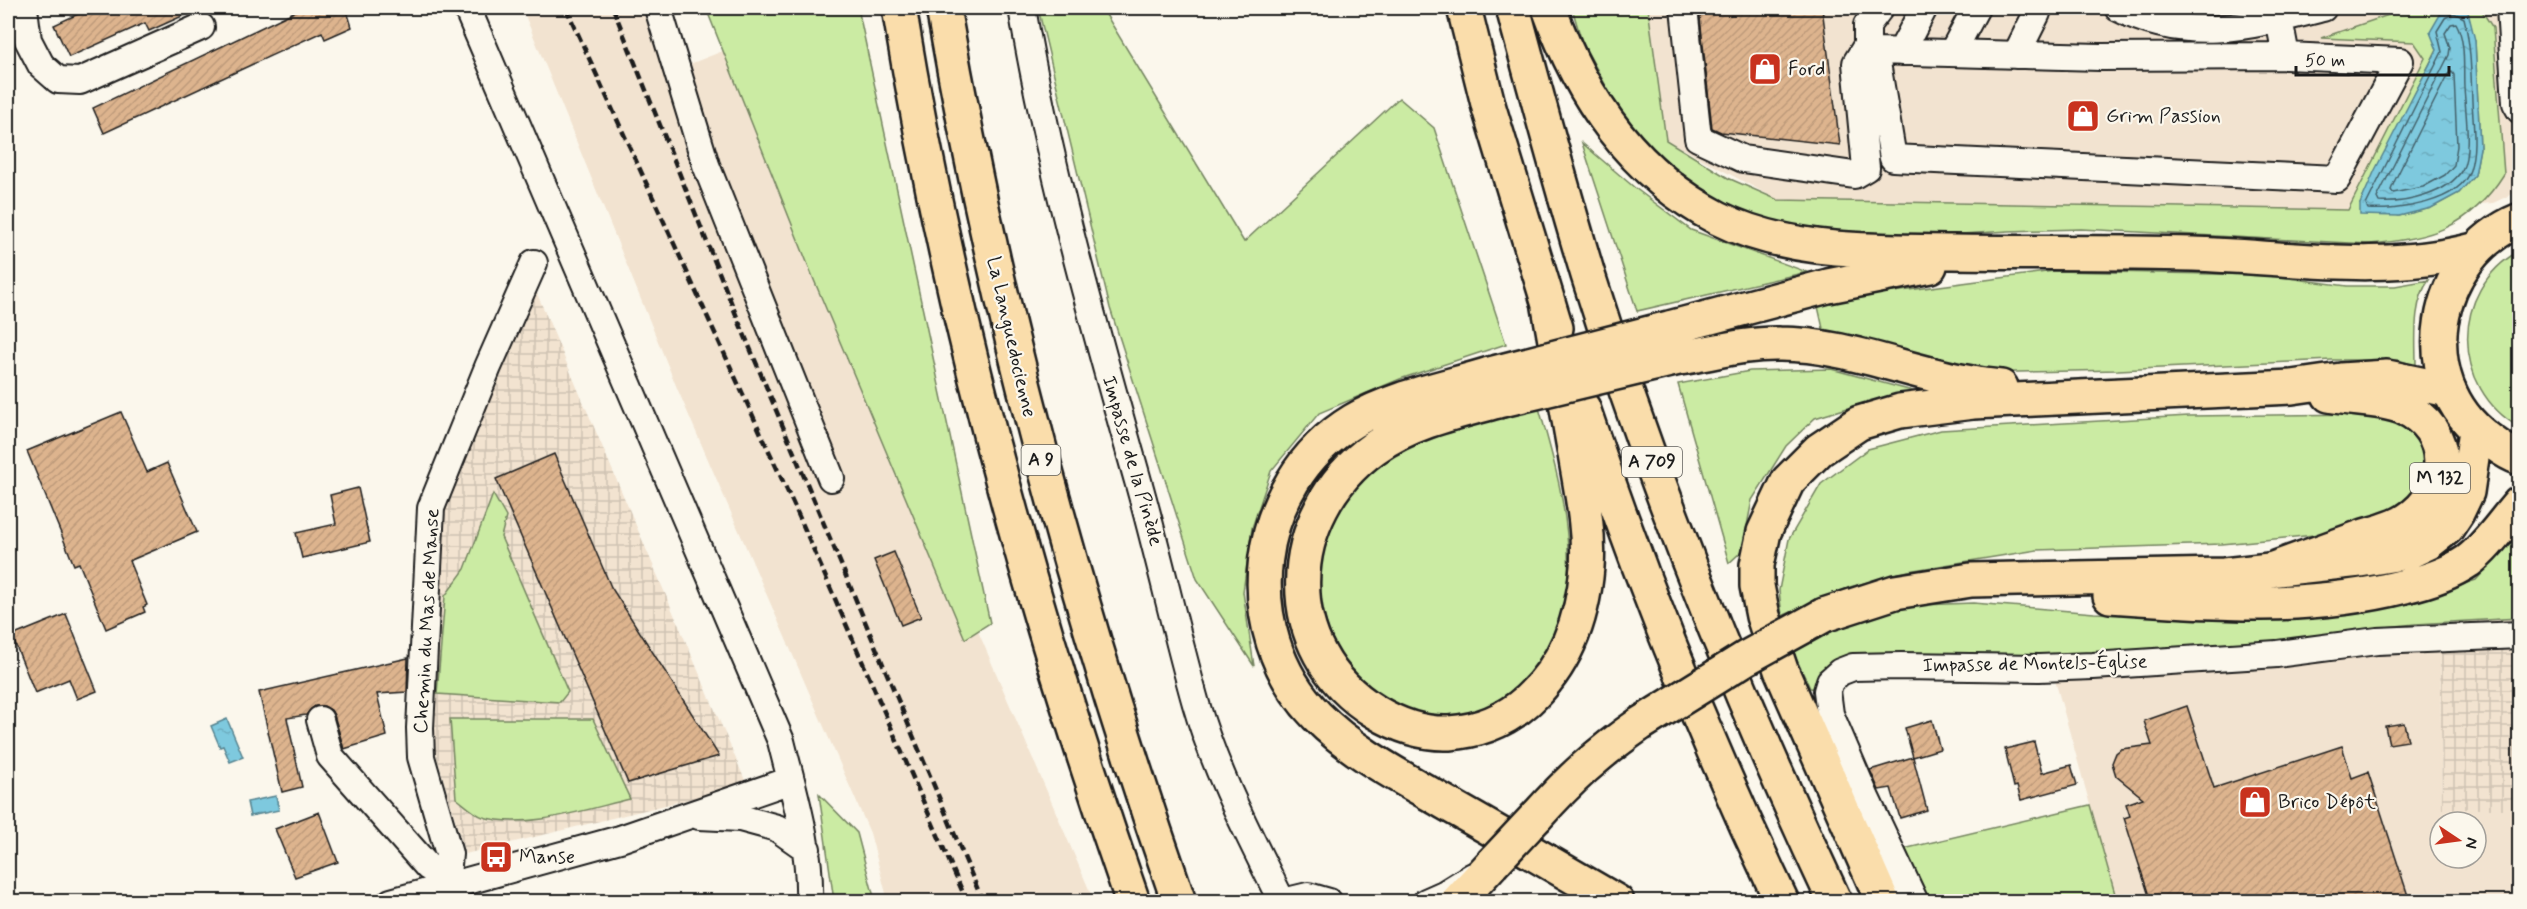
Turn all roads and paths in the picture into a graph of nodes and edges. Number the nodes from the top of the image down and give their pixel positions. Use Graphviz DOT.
graph roads {
  1 [pos="24,8"];
  2 [pos="467,8"];
  3 [pos="658,8"];
  4 [pos="899,8"];
  5 [pos="943,8"];
  6 [pos="1022,8"];
  7 [pos="1464,8"];
  8 [pos="1513,8"];
  9 [pos="1549,8"];
  10 [pos="1684,8"];
  11 [pos="1880,8"];
  12 [pos="1924,8"];
  13 [pos="1976,8"];
  14 [pos="2118,8"];
  15 [pos="2323,8"];
  16 [pos="2510,8"];
  17 [pos="2037,13"];
  18 [pos="2279,19"];
  19 [pos="201,27"];
  20 [pos="1871,48"];
  21 [pos="1901,52"];
  22 [pos="1952,53"];
  23 [pos="2016,55"];
  24 [pos="2286,56"];
  25 [pos="2520,110"];
  26 [pos="2520,220"];
  27 [pos="2474,250"];
  28 [pos="2009,252"];
  29 [pos="534,263"];
  30 [pos="1549,307"];
  31 [pos="1674,343"];
  32 [pos="2292,387"];
  33 [pos="1494,388"];
  34 [pos="2449,390"];
  35 [pos="2070,397"];
  36 [pos="2476,430"];
  37 [pos="2520,458"];
  38 [pos="831,478"];
  39 [pos="2520,503"];
  40 [pos="2273,569"];
  41 [pos="1940,585"];
  42 [pos="2520,635"];
  43 [pos="320,720"];
  44 [pos="790,780"];
  45 [pos="690,816"];
  46 [pos="807,849"];
  47 [pos="1492,864"];
  48 [pos="452,887"];
  49 [pos="391,902"];
  50 [pos="809,902"];
  51 [pos="1133,902"];
  52 [pos="1179,902"];
  53 [pos="1282,902"];
  54 [pos="1329,902"];
  55 [pos="1426,902"];
  56 [pos="1457,902"];
  57 [pos="1475,902"];
  58 [pos="1617,902"];
  59 [pos="1782,902"];
  60 [pos="1835,902"];
  61 [pos="1883,902"];
  62 [pos="1915,902"];
  1 -- 19 [label="street"];
  2 -- 44 [label="street"];
  3 -- 38 [label="street"];
  4 -- 51 [label="main road, A 9"];
  5 -- 52 [label="main road, La Languedocienne / A 9"];
  6 -- 53 [label="street, Impasse de la Pinède"];
  7 -- 30 [label="main road, A 709"];
  8 -- 60 [label="main road, A 709"];
  9 -- 28 [label="main road"];
  10 -- 20 [label="street"];
  11 -- 20 [label="street"];
  12 -- 21 [label="street"];
  13 -- 22 [label="street"];
  14 -- 18 [label="street"];
  15 -- 18 [label="street"];
  16 -- 25 [label="street"];
  17 -- 23 [label="street"];
  18 -- 24 [label="street"];
  20 -- 21 [label="street"];
  20 -- 24 [label="street"];
  21 -- 22 [label="street"];
  22 -- 23 [label="street"];
  23 -- 24 [label="street"];
  26 -- 27 [label="main road"];
  27 -- 28 [label="main road"];
  27 -- 34 [label="main road"];
  28 -- 31 [label="main road"];
  29 -- 48 [label="street, Chemin du Mas de Manse"];
  30 -- 33 [label="main road"];
  30 -- 59 [label="main road, A 709"];
  31 -- 33 [label="main road, bridge"];
  31 -- 35 [label="main road"];
  32 -- 34 [label="main road"];
  32 -- 35 [label="main road"];
  32 -- 40 [label="main road, M 132"];
  33 -- 58 [label="main road"];
  34 -- 36 [label="main road"];
  35 -- 61 [label="main road"];
  36 -- 37 [label="main road"];
  36 -- 40 [label="main road, M 132"];
  39 -- 41 [label="main road, M 132"];
  40 -- 41 [label="main road, M 132"];
  41 -- 47 [label="main road, M 132, bridge"];
  42 -- 62 [label="street, Impasse de Montels-Église"];
  43 -- 48 [label="street"];
  44 -- 45 [label="street"];
  44 -- 46 [label="street"];
  45 -- 46 [label="street"];
  45 -- 48 [label="street"];
  46 -- 50 [label="street"];
  47 -- 55 [label="street, M 132"];
  47 -- 56 [label="main road, M 132"];
  47 -- 57 [label="street, M 132"];
  48 -- 49 [label="street"];
  53 -- 54 [label="street"];
}
